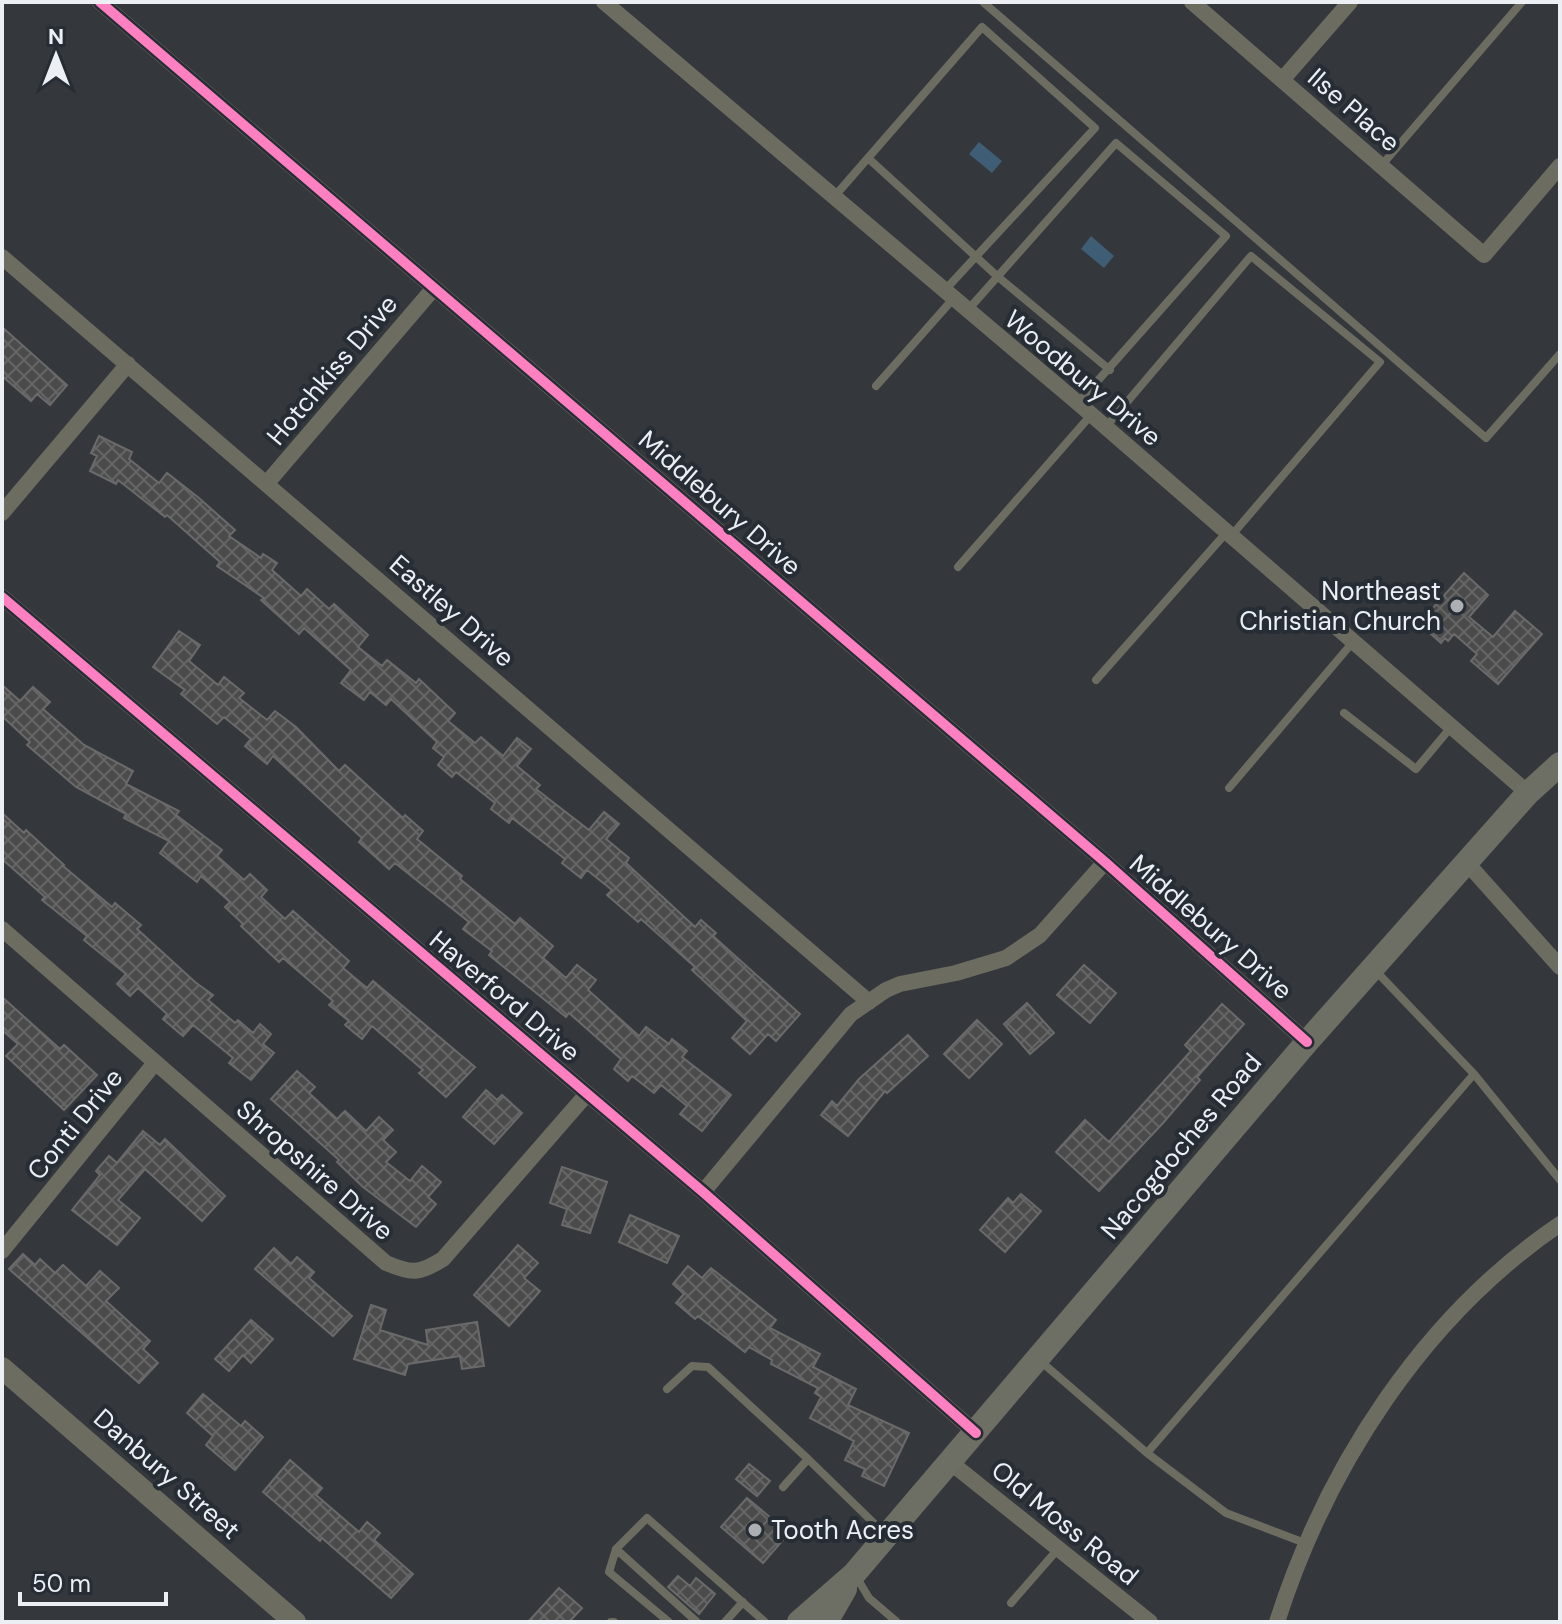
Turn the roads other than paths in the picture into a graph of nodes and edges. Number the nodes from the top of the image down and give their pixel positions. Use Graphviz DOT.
graph roads {
  1 [pos="100,2"];
  2 [pos="604,2"];
  3 [pos="983,2"];
  4 [pos="1192,2"];
  5 [pos="1350,2"];
  6 [pos="1522,2"];
  7 [pos="1282,80"];
  8 [pos="868,158"];
  9 [pos="1381,166"];
  10 [pos="1560,166"];
  11 [pos="834,198"];
  12 [pos="2,257"];
  13 [pos="976,258"];
  14 [pos="997,276"];
  15 [pos="434,288"];
  16 [pos="948,295"];
  17 [pos="967,311"];
  18 [pos="1560,354"];
  19 [pos="128,364"];
  20 [pos="1110,370"];
  21 [pos="876,386"];
  22 [pos="1084,409"];
  23 [pos="1105,428"];
  24 [pos="267,483"];
  25 [pos="2,513"];
  26 [pos="1228,535"];
  27 [pos="958,567"];
  28 [pos="2,597"];
  29 [pos="1353,642"];
  30 [pos="1096,680"];
  31 [pos="1344,713"];
  32 [pos="1452,726"];
  33 [pos="1560,764"];
  34 [pos="1229,788"];
  35 [pos="1528,793"];
  36 [pos="1105,862"];
  37 [pos="1467,863"];
  38 [pos="2,929"];
  39 [pos="1560,967"];
  40 [pos="1374,968"];
  41 [pos="869,1002"];
  42 [pos="1307,1042"];
  43 [pos="154,1064"];
  44 [pos="1474,1074"];
  45 [pos="586,1095"];
  46 [pos="1560,1180"];
  47 [pos="703,1192"];
  48 [pos="1560,1224"];
  49 [pos="2,1251"];
  50 [pos="1038,1359"];
  51 [pos="2,1368"];
  52 [pos="667,1389"];
  53 [pos="976,1433"];
  54 [pos="1147,1453"];
  55 [pos="808,1459"];
  56 [pos="950,1462"];
  57 [pos="783,1487"];
  58 [pos="887,1537"];
  59 [pos="1305,1543"];
  60 [pos="1059,1548"];
  61 [pos="616,1549"];
  62 [pos="854,1574"];
  63 [pos="743,1602"];
  64 [pos="1011,1603"];
  65 [pos="295,1622"];
  66 [pos="669,1622"];
  67 [pos="697,1622"];
  68 [pos="725,1622"];
  69 [pos="765,1622"];
  70 [pos="799,1622"];
  71 [pos="826,1622"];
  72 [pos="897,1622"];
  73 [pos="1150,1622"];
  74 [pos="1277,1622"];
  1 -- 15 [label="street, Middlebury Drive"];
  2 -- 11 [label="street, Woodbury Drive"];
  3 -- 18 [label="lane"];
  4 -- 7 [label="street, Ilse Place"];
  5 -- 7 [label="street"];
  6 -- 9 [label="lane"];
  7 -- 9 [label="street, Ilse Place"];
  8 -- 11 [label="lane"];
  8 -- 13 [label="lane"];
  8 -- 13 [label="lane"];
  9 -- 10 [label="street, Ilse Place"];
  11 -- 16 [label="street, Woodbury Drive"];
  12 -- 19 [label="street, Eastley Drive"];
  13 -- 14 [label="lane"];
  13 -- 16 [label="lane"];
  14 -- 17 [label="lane"];
  14 -- 20 [label="lane"];
  14 -- 20 [label="lane"];
  15 -- 24 [label="street, Hotchkiss Drive"];
  15 -- 36 [label="street, Middlebury Drive"];
  16 -- 17 [label="street, Woodbury Drive"];
  16 -- 21 [label="lane"];
  17 -- 22 [label="street, Woodbury Drive"];
  19 -- 24 [label="street, Eastley Drive"];
  19 -- 25 [label="street"];
  20 -- 22 [label="lane"];
  22 -- 23 [label="street, Woodbury Drive"];
  22 -- 27 [label="lane"];
  23 -- 26 [label="street, Woodbury Drive"];
  23 -- 26 [label="lane"];
  24 -- 41 [label="street, Eastley Drive"];
  26 -- 29 [label="street, Woodbury Drive"];
  26 -- 30 [label="lane"];
  28 -- 45 [label="street, Haverford Drive"];
  29 -- 32 [label="street, Woodbury Drive"];
  29 -- 34 [label="lane"];
  31 -- 32 [label="lane"];
  32 -- 35 [label="street, Woodbury Drive"];
  33 -- 35 [label="main road, Nacogdoches Road"];
  35 -- 37 [label="main road, Nacogdoches Road"];
  36 -- 41 [label="street"];
  36 -- 42 [label="street, Middlebury Drive"];
  37 -- 39 [label="street"];
  37 -- 40 [label="main road, Nacogdoches Road"];
  38 -- 43 [label="street, Shropshire Drive"];
  40 -- 42 [label="main road, Nacogdoches Road"];
  40 -- 44 [label="lane"];
  41 -- 47 [label="street"];
  42 -- 50 [label="main road, Nacogdoches Road"];
  43 -- 45 [label="street, Shropshire Drive"];
  43 -- 49 [label="street, Conti Drive"];
  44 -- 46 [label="lane"];
  44 -- 54 [label="lane"];
  45 -- 47 [label="street, Haverford Drive"];
  47 -- 53 [label="street, Haverford Drive"];
  48 -- 59 [label="street"];
  50 -- 53 [label="main road, Nacogdoches Road"];
  50 -- 54 [label="lane"];
  51 -- 65 [label="street, Danbury Street"];
  52 -- 55 [label="lane"];
  53 -- 56 [label="main road, Nacogdoches Road"];
  54 -- 59 [label="lane"];
  55 -- 57 [label="lane"];
  55 -- 58 [label="lane"];
  56 -- 58 [label="main road, Nacogdoches Road"];
  56 -- 60 [label="street, Old Moss Road"];
  58 -- 62 [label="main road, Nacogdoches Road"];
  59 -- 74 [label="street"];
  60 -- 64 [label="lane"];
  60 -- 73 [label="street, Old Moss Road"];
  61 -- 63 [label="lane"];
  61 -- 66 [label="lane"];
  61 -- 67 [label="lane"];
  62 -- 70 [label="main road, Nacogdoches Road"];
  62 -- 71 [label="main road, Nacogdoches Road"];
  62 -- 72 [label="lane"];
  63 -- 68 [label="lane"];
  63 -- 69 [label="lane"];
}
